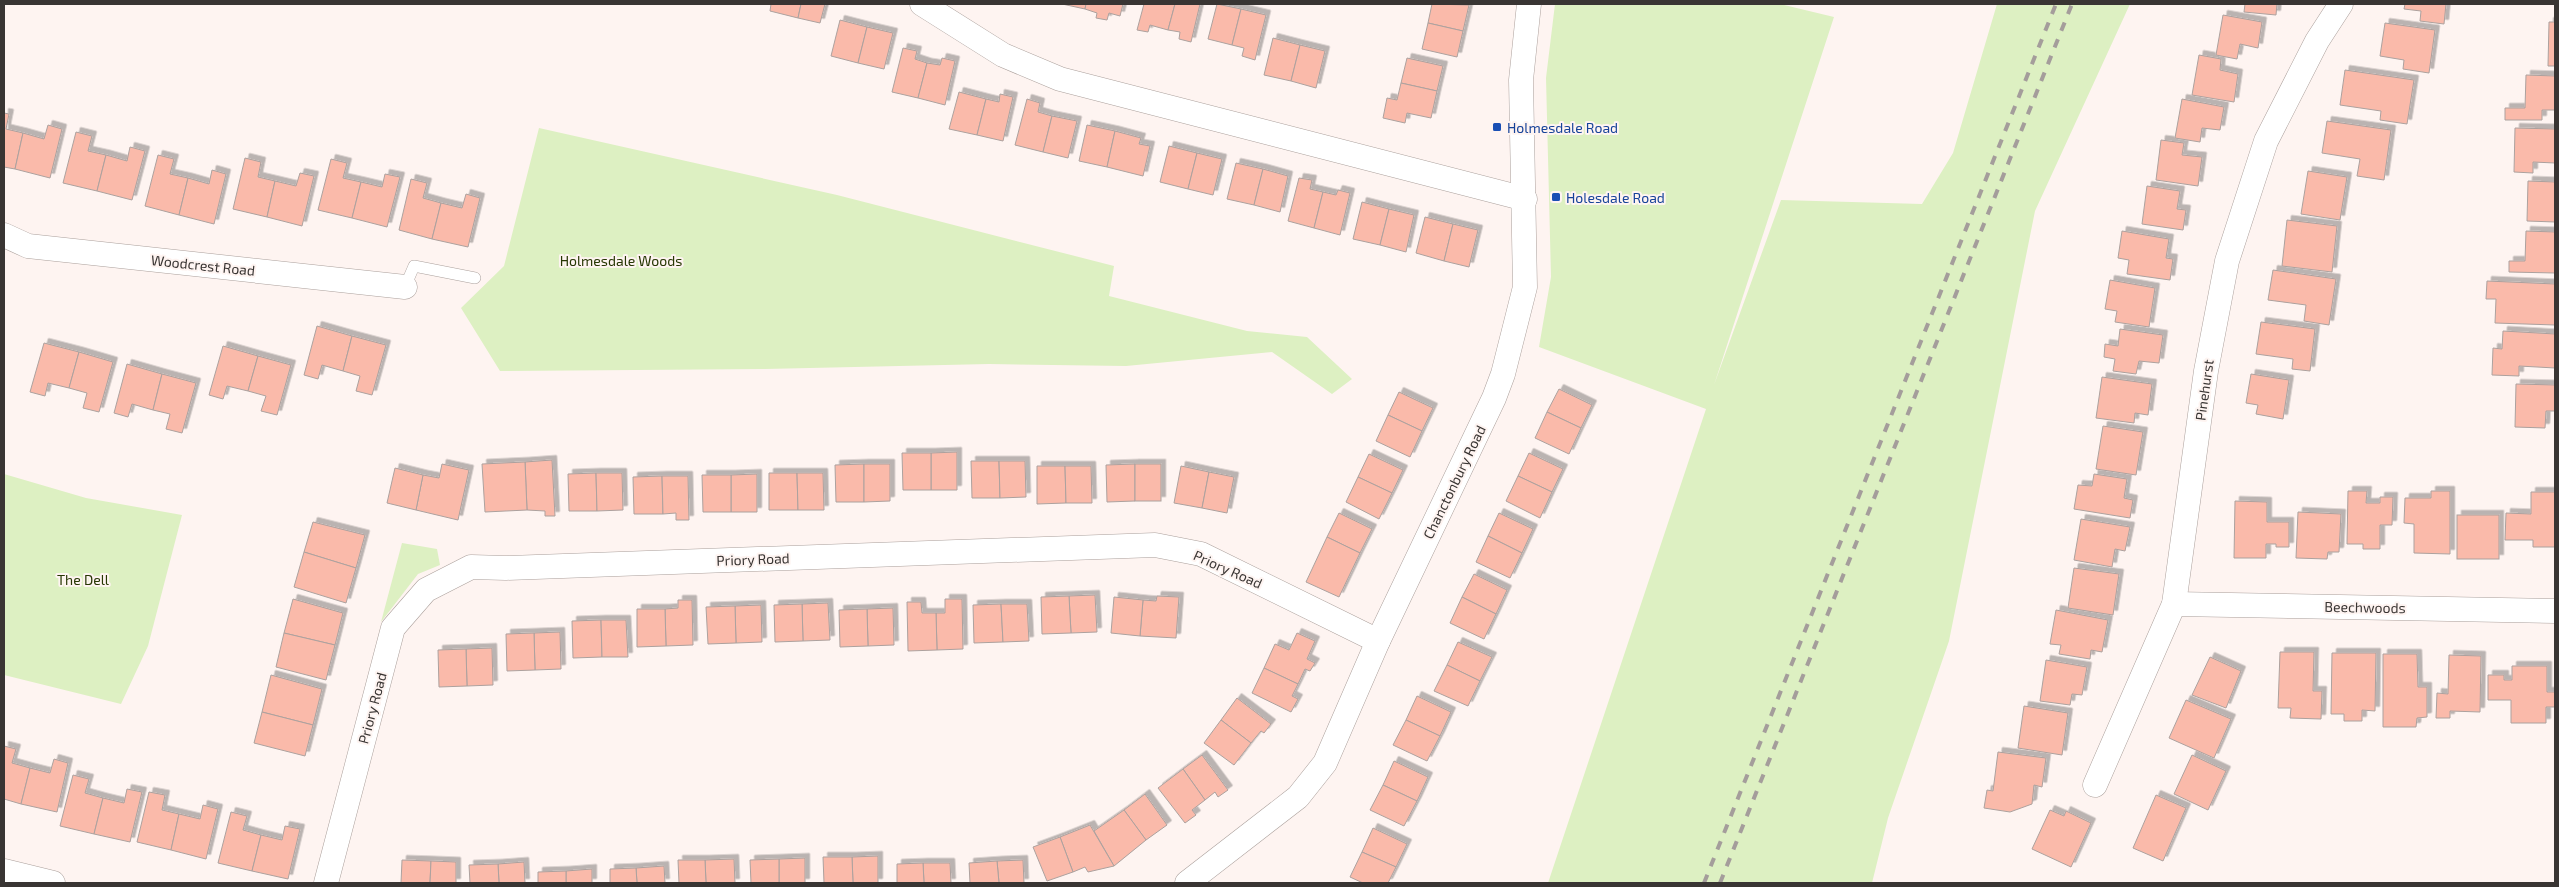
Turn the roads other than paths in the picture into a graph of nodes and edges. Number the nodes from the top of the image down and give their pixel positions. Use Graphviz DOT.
graph roads {
  1 [pos="922,4"];
  2 [pos="1529,4"];
  3 [pos="2341,4"];
  4 [pos="1524,199"];
  5 [pos="4,235"];
  6 [pos="475,278"];
  7 [pos="405,287"];
  8 [pos="2174,604"];
  9 [pos="2555,611"];
  10 [pos="1378,641"];
  11 [pos="2095,785"];
  12 [pos="4,871"];
  13 [pos="53,883"];
  14 [pos="326,883"];
  15 [pos="1188,883"];
  1 -- 4 [label="street"];
  2 -- 4 [label="street, Chanctonbury Road"];
  3 -- 8 [label="street, Pinehurst"];
  4 -- 10 [label="street, Chanctonbury Road"];
  5 -- 7 [label="street, Woodcrest Road"];
  6 -- 7 [label="lane"];
  8 -- 9 [label="street, Beechwoods"];
  8 -- 11 [label="street, Pinehurst"];
  10 -- 14 [label="street, Priory Road"];
  10 -- 15 [label="street, Chanctonbury Road"];
  12 -- 13 [label="street"];
}
